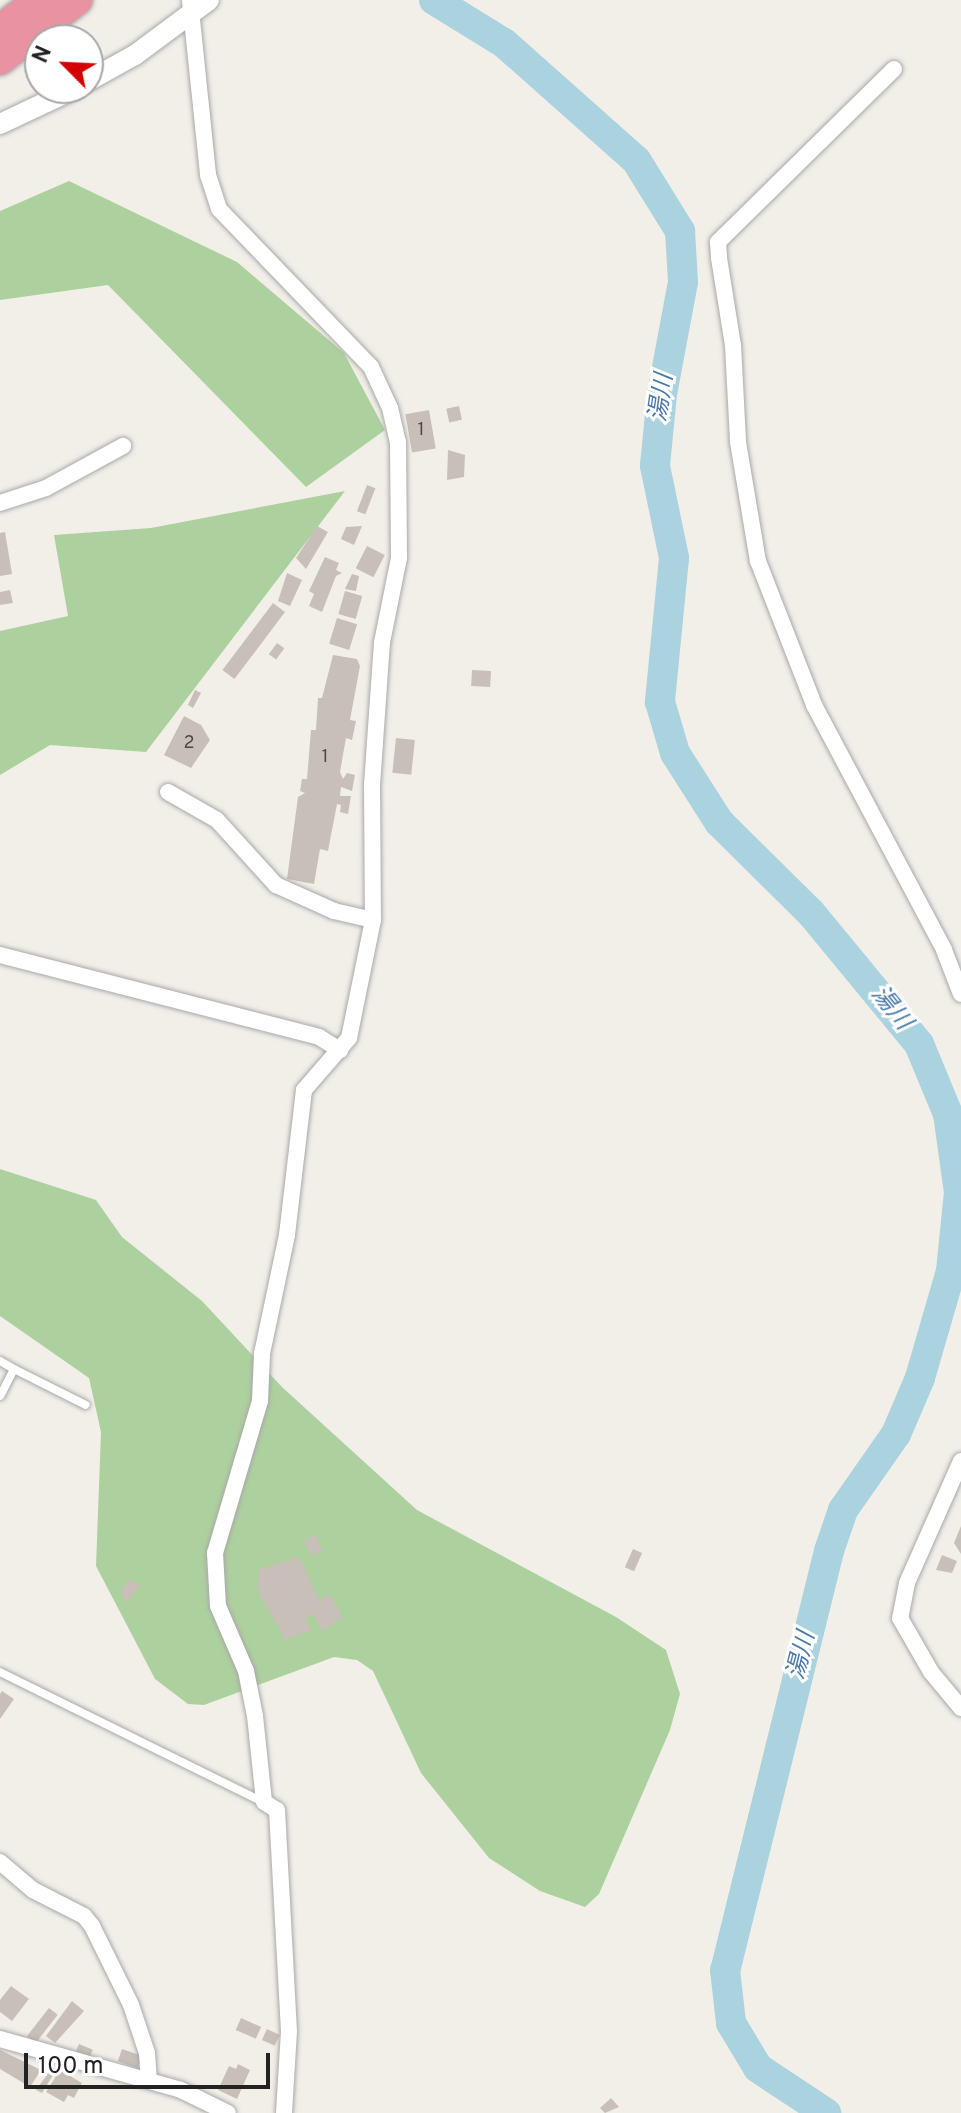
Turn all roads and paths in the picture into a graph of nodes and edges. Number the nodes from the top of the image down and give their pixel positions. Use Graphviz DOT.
graph roads {
  1 [pos="38,0"];
  2 [pos="77,0"];
  3 [pos="209,0"];
  4 [pos="191,8"];
  5 [pos="0,30"];
  6 [pos="0,60"];
  7 [pos="894,69"];
  8 [pos="104,70"];
  9 [pos="42,104"];
  10 [pos="0,124"];
  11 [pos="123,446"];
  12 [pos="0,503"];
  13 [pos="168,792"];
  14 [pos="373,920"];
  15 [pos="0,955"];
  16 [pos="961,994"];
  17 [pos="340,1050"];
  18 [pos="0,1361"];
  19 [pos="14,1369"];
  20 [pos="0,1396"];
  21 [pos="86,1405"];
  22 [pos="961,1462"];
  23 [pos="0,1672"];
  24 [pos="961,1708"];
  25 [pos="264,1802"];
  26 [pos="0,1862"];
  27 [pos="0,2039"];
  28 [pos="149,2081"];
  29 [pos="228,2113"];
  30 [pos="284,2113"];
  1 -- 5 [label="highway"];
  2 -- 6 [label="highway"];
  3 -- 4 [label="street"];
  4 -- 8 [label="street"];
  4 -- 14 [label="street"];
  7 -- 16 [label="street"];
  9 -- 10 [label="street"];
  11 -- 12 [label="street"];
  13 -- 14 [label="street"];
  14 -- 17 [label="street"];
  15 -- 17 [label="street"];
  17 -- 25 [label="street"];
  18 -- 19 [label="lane"];
  19 -- 20 [label="lane"];
  19 -- 21 [label="lane"];
  22 -- 24 [label="street"];
  23 -- 25 [label="lane"];
  25 -- 30 [label="street"];
  26 -- 28 [label="street"];
  27 -- 28 [label="street"];
  28 -- 29 [label="street"];
}
